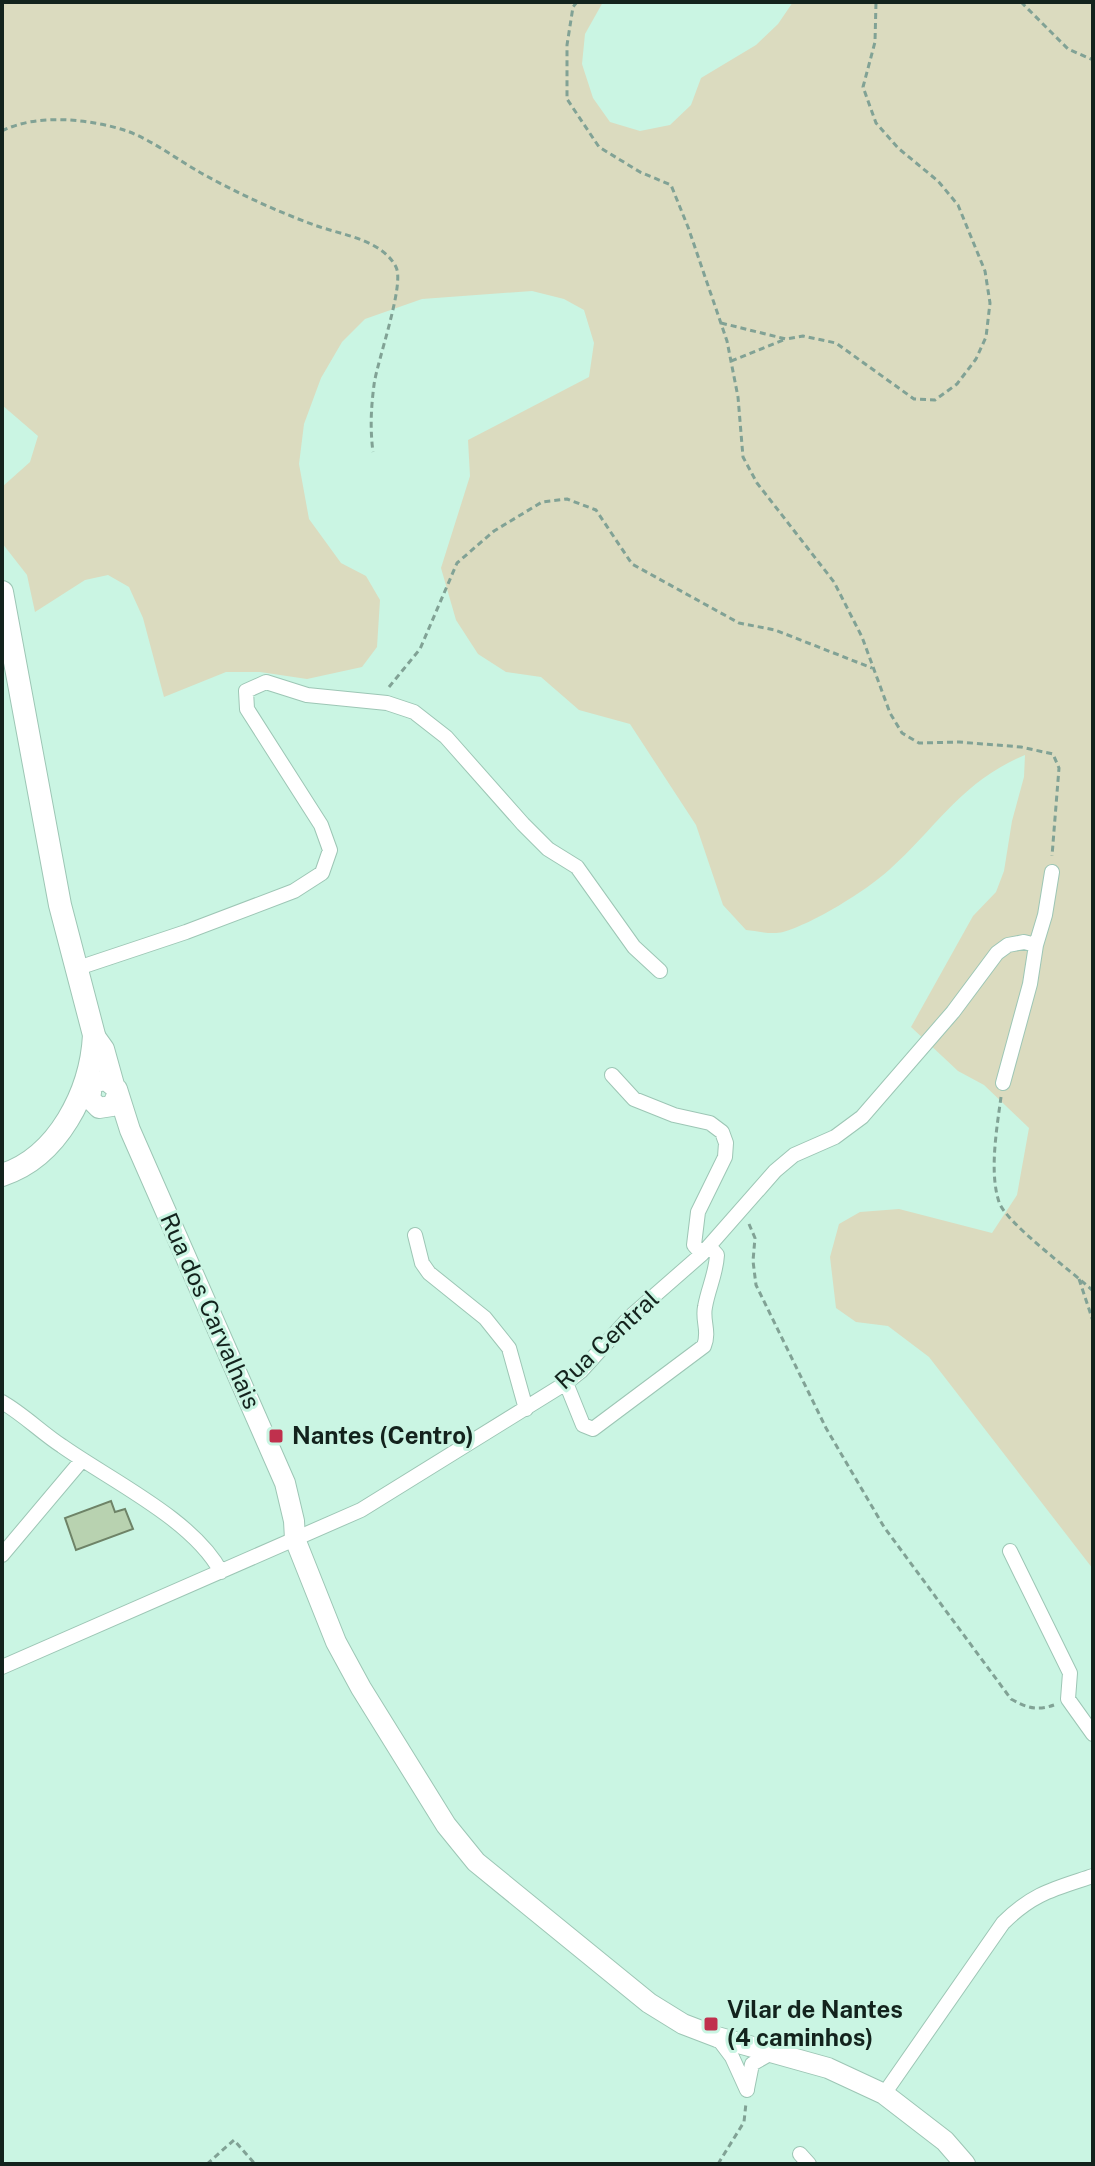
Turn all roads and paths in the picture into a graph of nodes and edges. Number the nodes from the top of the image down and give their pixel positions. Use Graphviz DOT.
graph roads {
  1 [pos="577,2"];
  2 [pos="876,2"];
  3 [pos="1021,2"];
  4 [pos="1093,60"];
  5 [pos="2,131"];
  6 [pos="721,323"];
  7 [pos="786,339"];
  8 [pos="731,361"];
  9 [pos="373,452"];
  10 [pos="2,592"];
  11 [pos="873,668"];
  12 [pos="376,702"];
  13 [pos="1052,872"];
  14 [pos="1036,945"];
  15 [pos="78,968"];
  16 [pos="660,971"];
  17 [pos="612,1075"];
  18 [pos="1003,1083"];
  19 [pos="96,1096"];
  20 [pos="2,1175"];
  21 [pos="738,1214"];
  22 [pos="415,1235"];
  23 [pos="705,1250"];
  24 [pos="1079,1278"];
  25 [pos="1093,1291"];
  26 [pos="1093,1321"];
  27 [pos="566,1383"];
  28 [pos="2,1402"];
  29 [pos="526,1409"];
  30 [pos="82,1460"];
  31 [pos="295,1539"];
  32 [pos="1010,1551"];
  33 [pos="2,1555"];
  34 [pos="221,1572"];
  35 [pos="2,1667"];
  36 [pos="1068,1699"];
  37 [pos="1093,1734"];
  38 [pos="1093,1876"];
  39 [pos="717,2037"];
  40 [pos="773,2052"];
  41 [pos="747,2090"];
  42 [pos="884,2094"];
  43 [pos="207,2164"];
  44 [pos="255,2164"];
  45 [pos="718,2164"];
  46 [pos="965,2164"];
  1 -- 6 [label="path"];
  2 -- 7 [label="path"];
  3 -- 4 [label="path"];
  5 -- 9 [label="path"];
  6 -- 7 [label="path"];
  6 -- 8 [label="path"];
  7 -- 8 [label="path"];
  8 -- 11 [label="path"];
  10 -- 15 [label="main road"];
  11 -- 12 [label="path"];
  11 -- 13 [label="path"];
  12 -- 15 [label="street"];
  12 -- 16 [label="street"];
  13 -- 14 [label="street"];
  14 -- 18 [label="street"];
  14 -- 21 [label="street, Rua Central"];
  15 -- 19 [label="main road"];
  17 -- 23 [label="street"];
  18 -- 24 [label="path"];
  19 -- 20 [label="main road"];
  19 -- 31 [label="main road, Rua dos Carvalhais"];
  21 -- 23 [label="street, Rua Central"];
  21 -- 36 [label="path"];
  22 -- 29 [label="street"];
  23 -- 27 [label="street, Rua Central"];
  23 -- 27 [label="street"];
  24 -- 25 [label="path"];
  24 -- 26 [label="path"];
  27 -- 29 [label="street, Rua Central"];
  28 -- 30 [label="street"];
  29 -- 31 [label="street, Rua Central"];
  30 -- 33 [label="street"];
  30 -- 34 [label="street"];
  31 -- 34 [label="street, Rua Central"];
  31 -- 39 [label="main road, Rua dos Carvalhais"];
  32 -- 36 [label="street"];
  34 -- 35 [label="street, Rua Central"];
  36 -- 37 [label="street"];
  38 -- 42 [label="street"];
  39 -- 40 [label="main road, Rua dos Carvalhais"];
  39 -- 41 [label="street"];
  40 -- 41 [label="street"];
  40 -- 42 [label="main road, Rua dos Carvalhais"];
  41 -- 45 [label="path"];
  42 -- 46 [label="main road, Rua dos Carvalhais"];
  43 -- 44 [label="path"];
}
